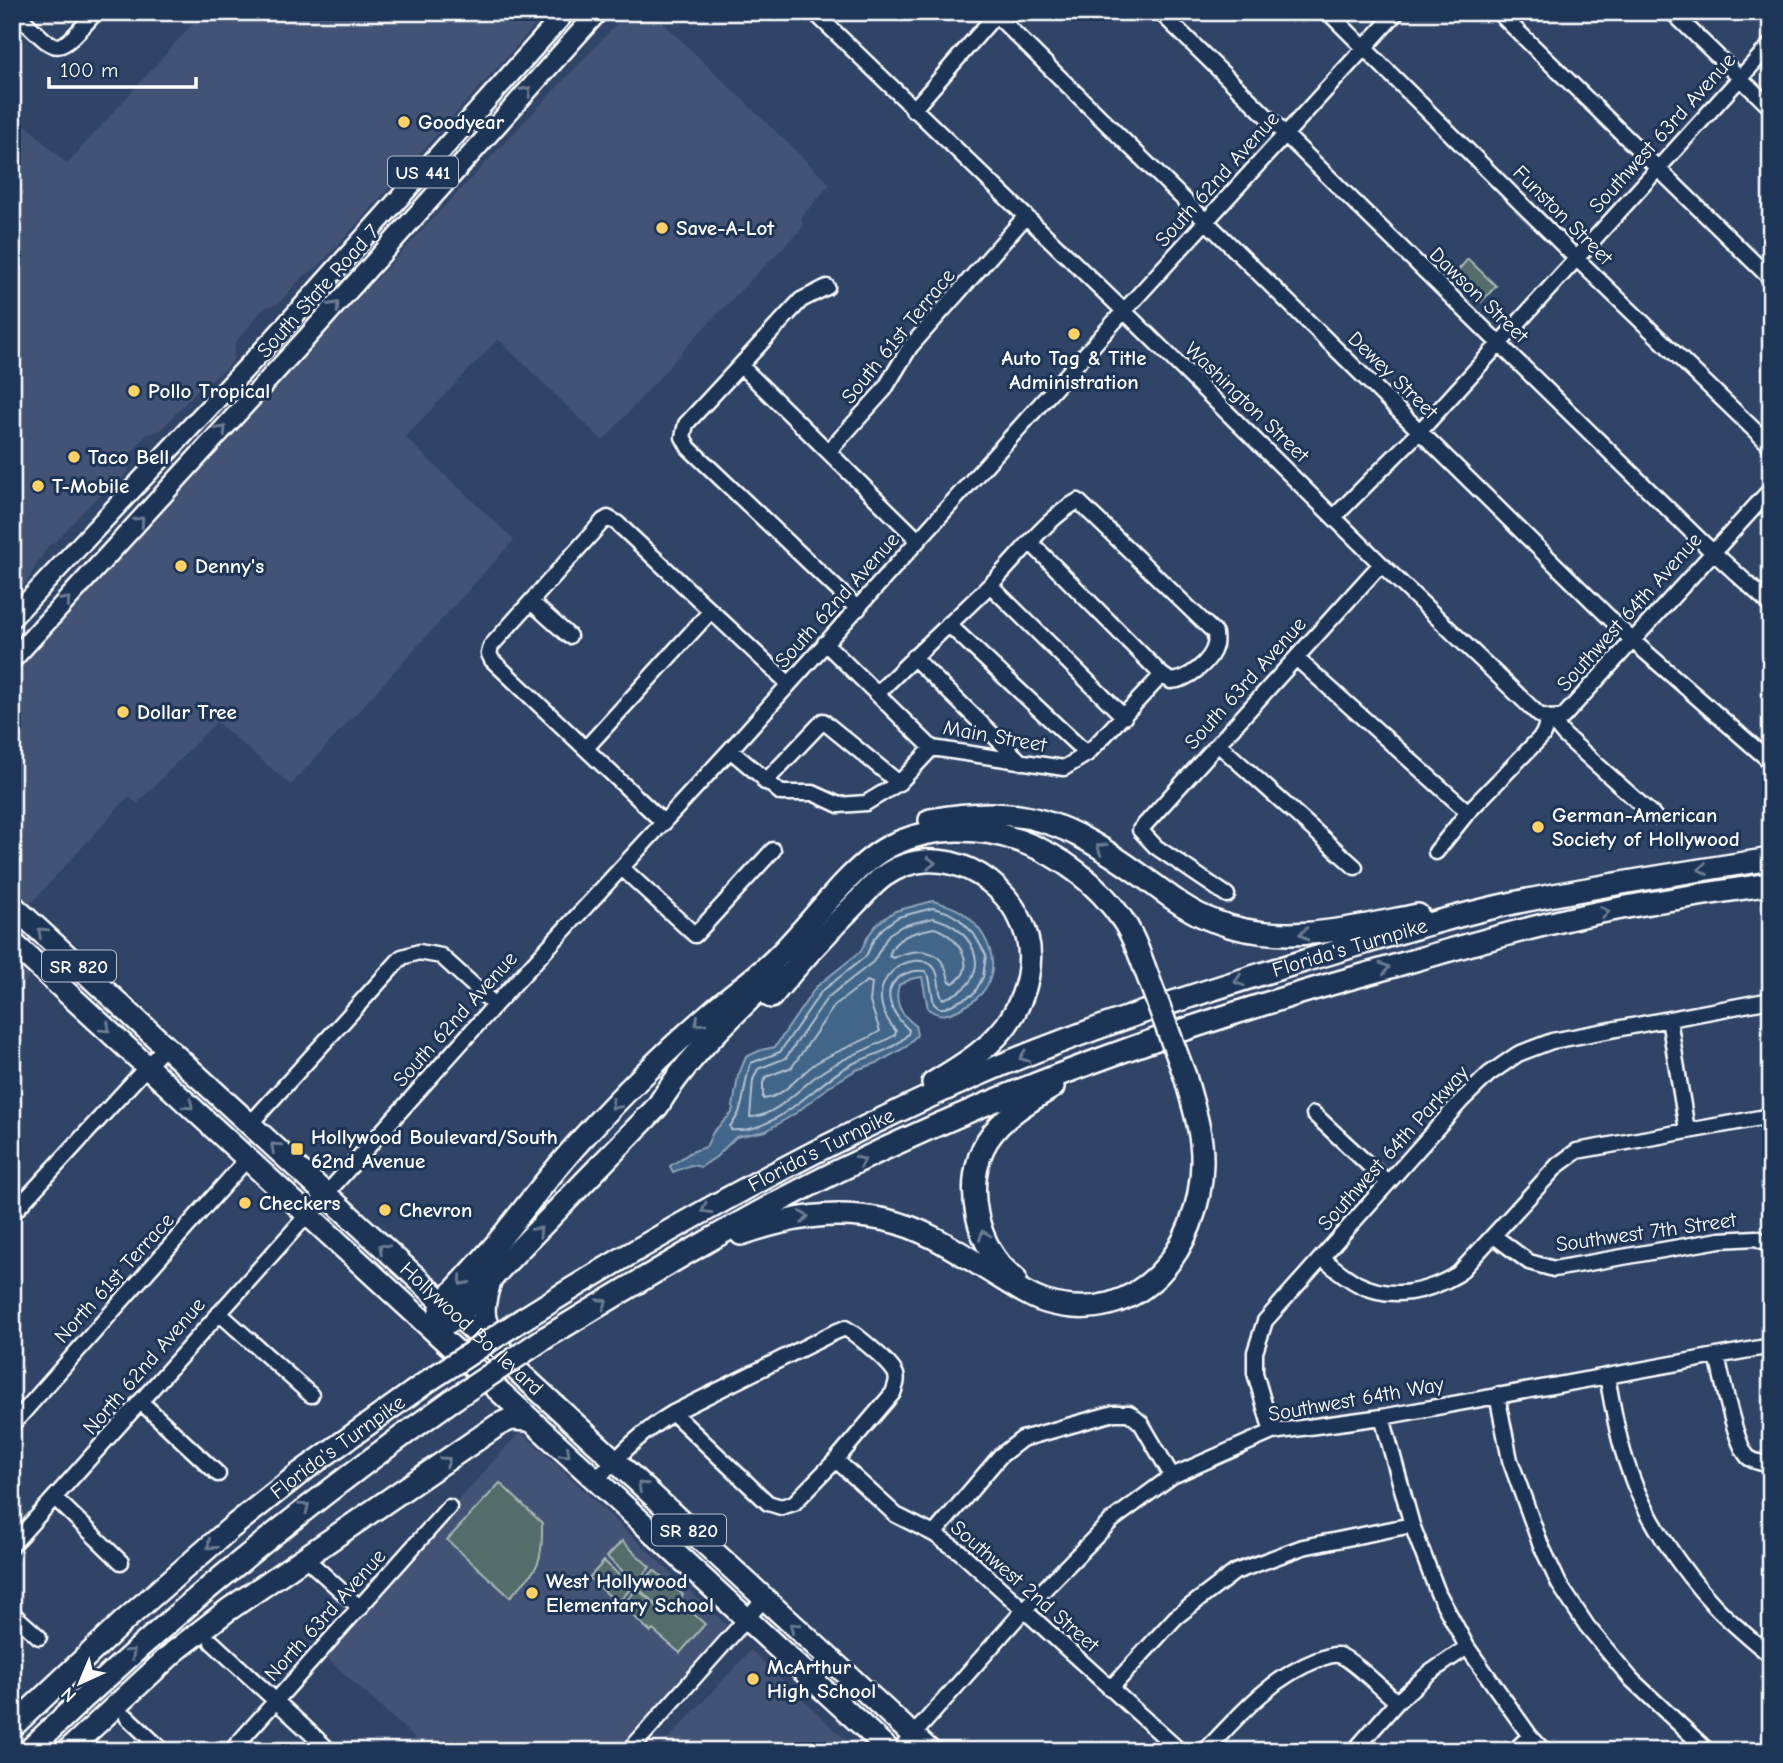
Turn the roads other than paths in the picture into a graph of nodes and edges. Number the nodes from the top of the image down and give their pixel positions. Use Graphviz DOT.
graph roads {
  1 [pos="15,12"];
  2 [pos="96,12"];
  3 [pos="566,12"];
  4 [pos="598,12"];
  5 [pos="814,12"];
  6 [pos="1160,12"];
  7 [pos="1328,12"];
  8 [pos="1397,12"];
  9 [pos="1498,12"];
  10 [pos="1672,12"];
  11 [pos="995,13"];
  12 [pos="1771,44"];
  13 [pos="1364,49"];
  14 [pos="1740,77"];
  15 [pos="1771,108"];
  16 [pos="479,110"];
  17 [pos="913,110"];
  18 [pos="1285,135"];
  19 [pos="480,144"];
  20 [pos="465,160"];
  21 [pos="1659,167"];
  22 [pos="1026,216"];
  23 [pos="1206,223"];
  24 [pos="1577,259"];
  25 [pos="1771,279"];
  26 [pos="827,286"];
  27 [pos="1124,311"];
  28 [pos="1499,344"];
  29 [pos="741,366"];
  30 [pos="1420,431"];
  31 [pos="1771,446"];
  32 [pos="829,451"];
  33 [pos="1771,489"];
  34 [pos="1334,517"];
  35 [pos="918,540"];
  36 [pos="1031,543"];
  37 [pos="1712,552"];
  38 [pos="1381,564"];
  39 [pos="990,585"];
  40 [pos="531,602"];
  41 [pos="1771,605"];
  42 [pos="858,609"];
  43 [pos="711,611"];
  44 [pos="12,618"];
  45 [pos="948,624"];
  46 [pos="569,636"];
  47 [pos="1633,640"];
  48 [pos="825,643"];
  49 [pos="913,657"];
  50 [pos="1296,658"];
  51 [pos="12,660"];
  52 [pos="1162,675"];
  53 [pos="789,684"];
  54 [pos="877,694"];
  55 [pos="1124,716"];
  56 [pos="1550,718"];
  57 [pos="1219,746"];
  58 [pos="586,748"];
  59 [pos="932,748"];
  60 [pos="730,750"];
  61 [pos="1087,754"];
  62 [pos="1021,762"];
  63 [pos="1771,762"];
  64 [pos="765,782"];
  65 [pos="899,783"];
  66 [pos="1468,812"];
  67 [pos="1654,816"];
  68 [pos="664,822"];
  69 [pos="773,850"];
  70 [pos="1436,852"];
  71 [pos="1771,859"];
  72 [pos="1355,867"];
  73 [pos="622,868"];
  74 [pos="1771,884"];
  75 [pos="1227,895"];
  76 [pos="1517,902"];
  77 [pos="12,905"];
  78 [pos="12,942"];
  79 [pos="1139,967"];
  80 [pos="737,989"];
  81 [pos="1771,1000"];
  82 [pos="495,1005"];
  83 [pos="1669,1019"];
  84 [pos="166,1046"];
  85 [pos="1110,1055"];
  86 [pos="147,1066"];
  87 [pos="1179,1077"];
  88 [pos="657,1107"];
  89 [pos="1314,1114"];
  90 [pos="1771,1116"];
  91 [pos="250,1124"];
  92 [pos="1687,1130"];
  93 [pos="810,1154"];
  94 [pos="247,1159"];
  95 [pos="1387,1182"];
  96 [pos="325,1194"];
  97 [pos="12,1213"];
  98 [pos="307,1214"];
  99 [pos="1494,1236"];
  100 [pos="1771,1245"];
  101 [pos="692,1250"];
  102 [pos="1322,1258"];
  103 [pos="491,1280"];
  104 [pos="450,1310"];
  105 [pos="219,1313"];
  106 [pos="432,1330"];
  107 [pos="1771,1346"];
  108 [pos="1717,1356"];
  109 [pos="517,1370"];
  110 [pos="1607,1376"];
  111 [pos="312,1395"];
  112 [pos="1497,1395"];
  113 [pos="141,1402"];
  114 [pos="673,1413"];
  115 [pos="1382,1417"];
  116 [pos="529,1420"];
  117 [pos="12,1424"];
  118 [pos="1272,1432"];
  119 [pos="615,1460"];
  120 [pos="836,1460"];
  121 [pos="1771,1464"];
  122 [pos="218,1474"];
  123 [pos="1172,1476"];
  124 [pos="596,1480"];
  125 [pos="55,1498"];
  126 [pos="449,1507"];
  127 [pos="1412,1525"];
  128 [pos="934,1534"];
  129 [pos="12,1545"];
  130 [pos="121,1562"];
  131 [pos="313,1565"];
  132 [pos="764,1599"];
  133 [pos="360,1608"];
  134 [pos="1024,1610"];
  135 [pos="12,1613"];
  136 [pos="747,1619"];
  137 [pos="39,1637"];
  138 [pos="212,1642"];
  139 [pos="1467,1647"];
  140 [pos="1768,1647"];
  141 [pos="1110,1689"];
  142 [pos="276,1701"];
  143 [pos="1397,1702"];
  144 [pos="127,1717"];
  145 [pos="12,1727"];
  146 [pos="1530,1736"];
  147 [pos="906,1743"];
  148 [pos="28,1751"];
  149 [pos="67,1751"];
  150 [pos="163,1751"];
  151 [pos="231,1751"];
  152 [pos="330,1751"];
  153 [pos="629,1751"];
  154 [pos="890,1751"];
  155 [pos="930,1751"];
  156 [pos="1180,1751"];
  157 [pos="1205,1751"];
  158 [pos="1354,1751"];
  159 [pos="1514,1751"];
  160 [pos="1544,1751"];
  161 [pos="1708,1751"];
  1 -- 2 [label="street"];
  3 -- 16 [label="main road, South State Road 7 / US 441"];
  19 -- 4 [label="main road, South State Road 7 / US 441, one-way"];
  5 -- 17 [label="street, Washington Street"];
  6 -- 18 [label="street, Dawson Street"];
  7 -- 13 [label="street, Funston Street"];
  8 -- 13 [label="street, South 62nd Avenue"];
  9 -- 21 [label="street"];
  10 -- 14 [label="street"];
  11 -- 17 [label="street"];
  11 -- 23 [label="street, Dewey Street"];
  12 -- 14 [label="street, Southwest 63rd Avenue"];
  13 -- 18 [label="street, South 62nd Avenue"];
  13 -- 24 [label="street, Funston Street"];
  14 -- 15 [label="street"];
  14 -- 21 [label="street, Southwest 63rd Avenue"];
  16 -- 19 [label="main road"];
  16 -- 20 [label="main road"];
  16 -- 44 [label="main road, South State Road 7 / US 441"];
  17 -- 22 [label="street, Washington Street"];
  18 -- 23 [label="street, South 62nd Avenue"];
  18 -- 28 [label="street, Dawson Street"];
  19 -- 20 [label="main road, South State Road 7 / US 441"];
  51 -- 20 [label="main road, South State Road 7 / US 441, one-way"];
  21 -- 24 [label="street, Southwest 63rd Avenue"];
  21 -- 25 [label="street"];
  22 -- 27 [label="street, Washington Street"];
  22 -- 32 [label="street, South 61st Terrace"];
  23 -- 27 [label="street, South 62nd Avenue"];
  23 -- 30 [label="street, Dewey Street"];
  24 -- 28 [label="street, Southwest 63rd Avenue"];
  24 -- 31 [label="street, Funston Street"];
  26 -- 29 [label="street"];
  27 -- 34 [label="street, Washington Street"];
  27 -- 35 [label="street, South 62nd Avenue"];
  28 -- 30 [label="street"];
  28 -- 37 [label="street, Dawson Street"];
  29 -- 32 [label="street"];
  29 -- 42 [label="street"];
  30 -- 34 [label="street"];
  30 -- 47 [label="street, Dewey Street"];
  32 -- 35 [label="street"];
  33 -- 37 [label="street, Southwest 64th Avenue"];
  34 -- 38 [label="street, Washington Street"];
  35 -- 42 [label="street, South 62nd Avenue"];
  36 -- 39 [label="street"];
  36 -- 52 [label="street"];
  36 -- 52 [label="street"];
  37 -- 41 [label="street, Dawson Street"];
  37 -- 47 [label="street, Southwest 64th Avenue"];
  38 -- 50 [label="street, South 63rd Avenue"];
  38 -- 56 [label="street, Washington Street"];
  39 -- 45 [label="street"];
  39 -- 55 [label="street"];
  40 -- 43 [label="street"];
  40 -- 46 [label="street"];
  40 -- 58 [label="street"];
  42 -- 48 [label="street, South 62nd Avenue"];
  43 -- 53 [label="street"];
  43 -- 58 [label="street"];
  45 -- 49 [label="street"];
  45 -- 61 [label="street"];
  47 -- 56 [label="street, Southwest 64th Avenue"];
  47 -- 63 [label="street, Dewey Street"];
  48 -- 53 [label="street, South 62nd Avenue"];
  48 -- 54 [label="street, Main Street"];
  49 -- 54 [label="street"];
  49 -- 62 [label="street"];
  50 -- 57 [label="street, South 63rd Avenue"];
  50 -- 66 [label="street"];
  52 -- 55 [label="street, Main Street"];
  53 -- 60 [label="street, South 62nd Avenue"];
  54 -- 59 [label="street, Main Street"];
  55 -- 61 [label="street, Main Street"];
  56 -- 66 [label="street, Southwest 64th Avenue"];
  56 -- 67 [label="street, Washington Street"];
  57 -- 72 [label="street"];
  57 -- 75 [label="street, South 63rd Avenue"];
  58 -- 68 [label="street"];
  59 -- 62 [label="street, Main Street"];
  59 -- 65 [label="street"];
  60 -- 64 [label="street"];
  60 -- 68 [label="street, South 62nd Avenue"];
  61 -- 62 [label="street, Main Street"];
  64 -- 65 [label="street"];
  64 -- 65 [label="street"];
  66 -- 70 [label="street, Southwest 64th Avenue"];
  68 -- 73 [label="street, South 62nd Avenue"];
  69 -- 73 [label="street"];
  71 -- 76 [label="highway, Florida's Turnpike, one-way"];
  73 -- 82 [label="street, South 62nd Avenue"];
  85 -- 74 [label="highway, Florida's Turnpike, one-way"];
  76 -- 80 [label="highway, one-way"];
  76 -- 93 [label="highway, Florida's Turnpike, one-way"];
  84 -- 77 [label="highway, Hollywood Boulevard / SR 820, one-way"];
  78 -- 86 [label="highway, Hollywood Boulevard / SR 820, one-way"];
  79 -- 80 [label="highway"];
  79 -- 87 [label="highway"];
  79 -- 88 [label="highway"];
  80 -- 104 [label="highway, one-way"];
  81 -- 83 [label="street, Southwest 64th Parkway"];
  82 -- 91 [label="street"];
  82 -- 96 [label="street, South 62nd Avenue"];
  83 -- 92 [label="street"];
  83 -- 95 [label="street, Southwest 64th Parkway"];
  84 -- 86 [label="street"];
  84 -- 91 [label="highway, Hollywood Boulevard / SR 820"];
  87 -- 85 [label="highway, one-way"];
  101 -- 85 [label="highway, Florida's Turnpike, one-way"];
  86 -- 94 [label="highway, Hollywood Boulevard / SR 820, one-way"];
  86 -- 97 [label="street"];
  101 -- 87 [label="highway, one-way"];
  88 -- 93 [label="highway, one-way"];
  103 -- 88 [label="highway, one-way"];
  89 -- 95 [label="street"];
  90 -- 92 [label="street"];
  96 -- 91 [label="highway, Hollywood Boulevard / SR 820, one-way"];
  92 -- 99 [label="street"];
  93 -- 145 [label="highway, Florida's Turnpike, one-way, bridge"];
  94 -- 98 [label="highway, Hollywood Boulevard / SR 820"];
  94 -- 117 [label="street, North 61st Terrace"];
  95 -- 102 [label="street, Southwest 64th Parkway"];
  96 -- 98 [label="street, South 62nd Avenue"];
  104 -- 96 [label="highway, Hollywood Boulevard / SR 820, one-way"];
  98 -- 105 [label="street, North 62nd Avenue"];
  98 -- 106 [label="highway, Hollywood Boulevard / SR 820"];
  99 -- 100 [label="street, Southwest 7th Street"];
  99 -- 102 [label="street"];
  148 -- 101 [label="highway, Florida's Turnpike, one-way, bridge"];
  102 -- 118 [label="street, Southwest 64th Parkway"];
  103 -- 104 [label="highway"];
  103 -- 109 [label="highway"];
  104 -- 106 [label="highway"];
  104 -- 109 [label="highway, Hollywood Boulevard / SR 820"];
  105 -- 111 [label="street"];
  105 -- 113 [label="street, North 62nd Avenue"];
  106 -- 116 [label="highway, Hollywood Boulevard / SR 820"];
  107 -- 108 [label="street, Southwest 64th Way"];
  108 -- 110 [label="street, Southwest 64th Way"];
  108 -- 121 [label="street"];
  109 -- 119 [label="highway, Hollywood Boulevard / SR 820"];
  110 -- 112 [label="street, Southwest 64th Way"];
  110 -- 140 [label="street"];
  112 -- 115 [label="street, Southwest 64th Way"];
  112 -- 161 [label="street"];
  113 -- 122 [label="street"];
  113 -- 125 [label="street, North 62nd Avenue"];
  114 -- 119 [label="street"];
  114 -- 120 [label="street"];
  114 -- 120 [label="street"];
  115 -- 118 [label="street, Southwest 64th Way"];
  115 -- 127 [label="street"];
  116 -- 124 [label="highway, Hollywood Boulevard / SR 820, one-way"];
  149 -- 116 [label="highway, one-way"];
  118 -- 123 [label="street, Southwest 64th Way"];
  119 -- 124 [label="street"];
  132 -- 119 [label="highway, Hollywood Boulevard / SR 820, one-way"];
  120 -- 128 [label="street, Southwest 2nd Street"];
  123 -- 128 [label="street"];
  123 -- 134 [label="street, Southwest 64th Way"];
  124 -- 136 [label="highway, Hollywood Boulevard / SR 820"];
  125 -- 129 [label="street, North 62nd Avenue"];
  125 -- 130 [label="street"];
  126 -- 133 [label="street, North 63rd Avenue"];
  127 -- 139 [label="street"];
  127 -- 141 [label="street"];
  128 -- 134 [label="street, Southwest 2nd Street"];
  131 -- 133 [label="street"];
  132 -- 136 [label="street"];
  147 -- 132 [label="highway, Hollywood Boulevard / SR 820, one-way"];
  133 -- 142 [label="street, North 63rd Avenue"];
  134 -- 141 [label="street, Southwest 2nd Street"];
  134 -- 147 [label="street, Southwest 64th Way"];
  135 -- 137 [label="street"];
  136 -- 153 [label="street"];
  136 -- 154 [label="highway, Hollywood Boulevard / SR 820"];
  138 -- 142 [label="street"];
  139 -- 143 [label="street"];
  139 -- 146 [label="street"];
  141 -- 156 [label="street, Southwest 2nd Street"];
  142 -- 151 [label="street, North 63rd Avenue"];
  142 -- 152 [label="street"];
  143 -- 157 [label="street"];
  143 -- 158 [label="street"];
  144 -- 150 [label="street"];
  146 -- 159 [label="street"];
  146 -- 160 [label="street"];
  147 -- 155 [label="highway, Hollywood Boulevard / SR 820"];
}
